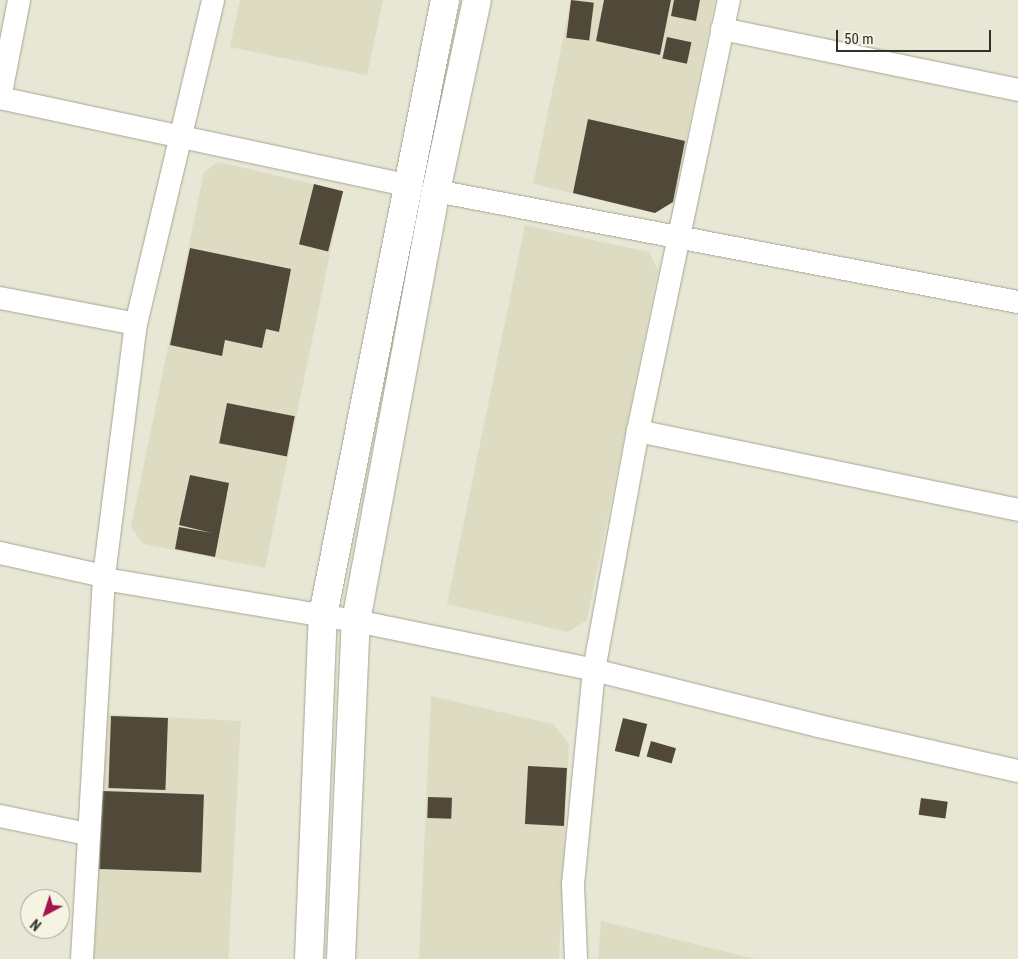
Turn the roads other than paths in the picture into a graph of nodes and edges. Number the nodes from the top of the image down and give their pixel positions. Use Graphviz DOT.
graph roads {
  1 [pos="19,0"];
  2 [pos="213,0"];
  3 [pos="445,0"];
  4 [pos="477,0"];
  5 [pos="729,0"];
  6 [pos="722,29"];
  7 [pos="1018,90"];
  8 [pos="0,98"];
  9 [pos="182,136"];
  10 [pos="407,185"];
  11 [pos="436,191"];
  12 [pos="676,239"];
  13 [pos="0,298"];
  14 [pos="1018,302"];
  15 [pos="136,324"];
  16 [pos="638,431"];
  17 [pos="1018,510"];
  18 [pos="0,553"];
  19 [pos="104,576"];
  20 [pos="323,615"];
  21 [pos="356,621"];
  22 [pos="594,670"];
  23 [pos="1018,771"];
  24 [pos="0,816"];
  25 [pos="87,834"];
  26 [pos="82,959"];
  27 [pos="309,959"];
  28 [pos="341,959"];
  29 [pos="576,959"];
  1 -- 8 [label="street"];
  2 -- 9 [label="street"];
  3 -- 10 [label="street"];
  4 -- 11 [label="street"];
  5 -- 6 [label="street"];
  6 -- 7 [label="street"];
  6 -- 12 [label="street"];
  8 -- 9 [label="street"];
  9 -- 10 [label="street"];
  9 -- 15 [label="street"];
  10 -- 20 [label="street"];
  11 -- 12 [label="street"];
  11 -- 21 [label="street"];
  12 -- 14 [label="street"];
  12 -- 16 [label="street"];
  13 -- 15 [label="street"];
  15 -- 19 [label="street"];
  16 -- 17 [label="street"];
  16 -- 22 [label="street"];
  18 -- 19 [label="street"];
  19 -- 20 [label="street"];
  19 -- 25 [label="street"];
  20 -- 21 [label="street"];
  20 -- 27 [label="street"];
  21 -- 22 [label="street"];
  21 -- 28 [label="street"];
  22 -- 23 [label="street"];
  22 -- 29 [label="street"];
  24 -- 25 [label="street"];
  25 -- 26 [label="street"];
}
